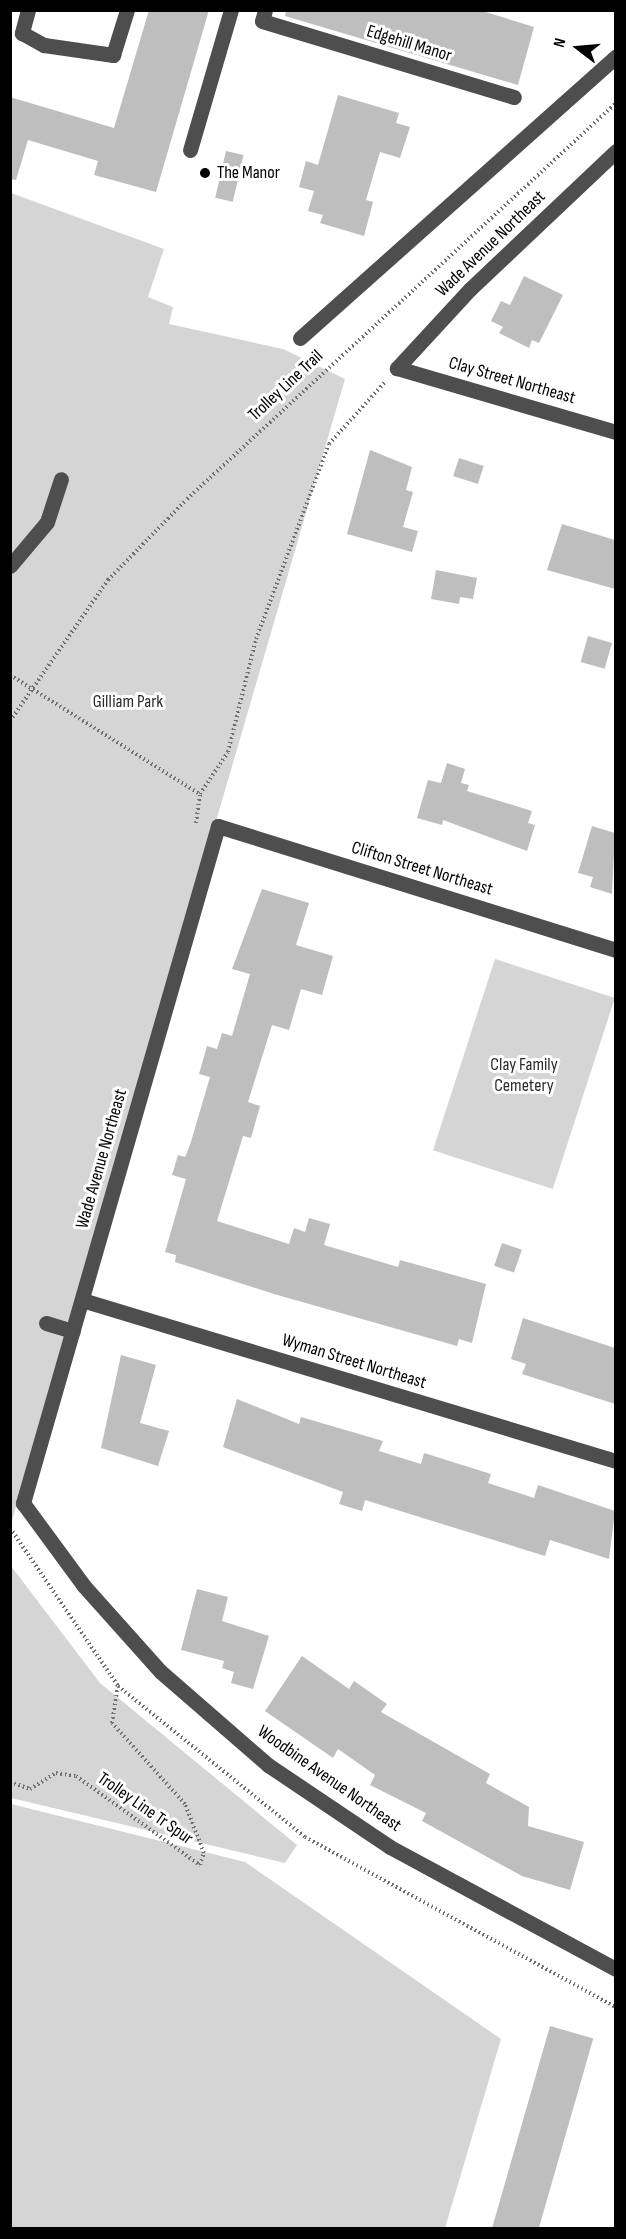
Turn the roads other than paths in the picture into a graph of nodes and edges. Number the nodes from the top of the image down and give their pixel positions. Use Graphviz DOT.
graph roads {
  1 [pos="28,10"];
  2 [pos="127,10"];
  3 [pos="231,10"];
  4 [pos="259,12"];
  5 [pos="615,56"];
  6 [pos="514,97"];
  7 [pos="190,150"];
  8 [pos="615,151"];
  9 [pos="300,338"];
  10 [pos="397,368"];
  11 [pos="615,432"];
  12 [pos="61,479"];
  13 [pos="10,566"];
  14 [pos="218,826"];
  15 [pos="615,950"];
  16 [pos="82,1300"];
  17 [pos="46,1323"];
  18 [pos="73,1331"];
  19 [pos="615,1461"];
  20 [pos="23,1503"];
  21 [pos="615,1969"];
  1 -- 2 [label="street"];
  3 -- 7 [label="street"];
  4 -- 6 [label="street, Edgehill Manor"];
  5 -- 9 [label="street"];
  8 -- 10 [label="street, Wade Avenue Northeast"];
  10 -- 11 [label="street, Clay Street Northeast"];
  12 -- 13 [label="street"];
  14 -- 15 [label="street, Clifton Street Northeast"];
  14 -- 16 [label="street, Wade Avenue Northeast"];
  16 -- 18 [label="street, Wade Avenue Northeast"];
  16 -- 19 [label="street, Wyman Street Northeast"];
  17 -- 18 [label="street"];
  18 -- 20 [label="street, Wade Avenue Northeast"];
  20 -- 21 [label="street, Woodbine Avenue Northeast"];
}
